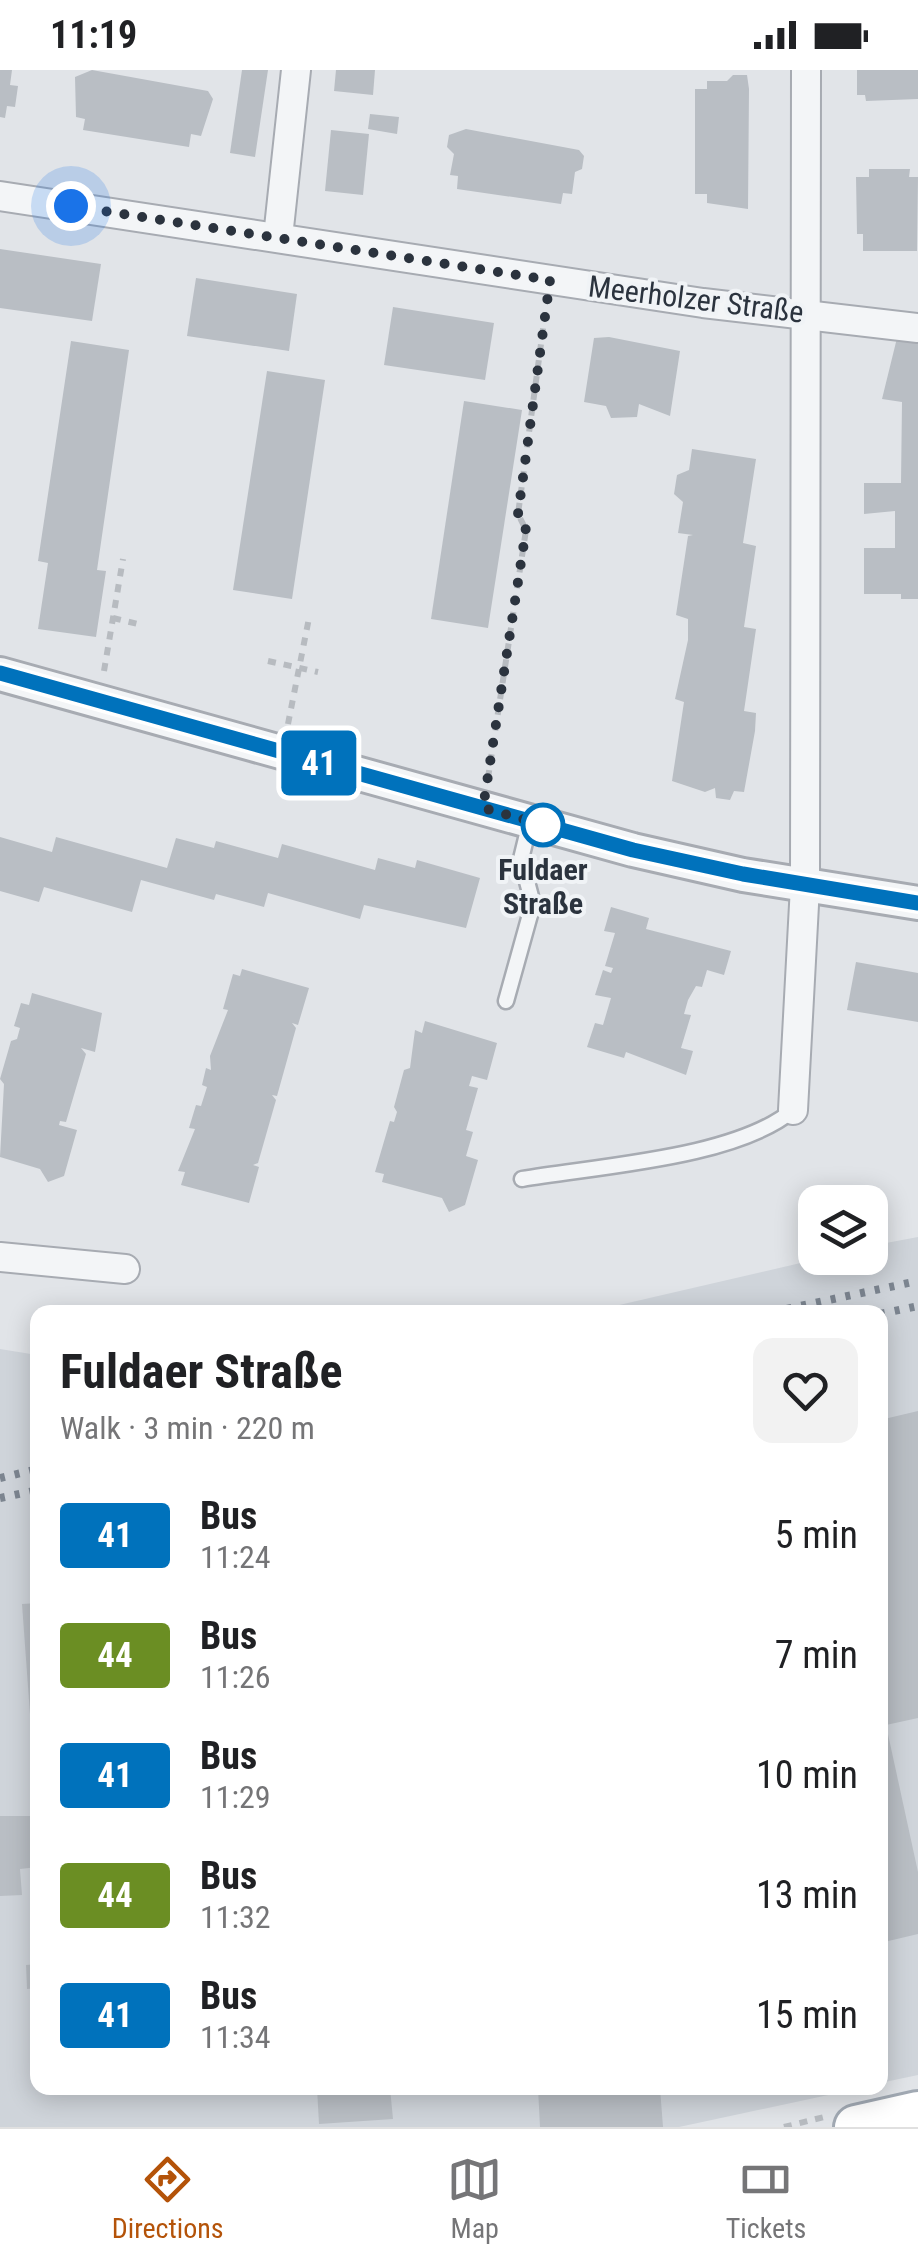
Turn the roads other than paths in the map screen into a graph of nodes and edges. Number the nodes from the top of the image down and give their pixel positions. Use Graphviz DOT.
graph roads {
  1 [pos="296,70"];
  2 [pos="806,70"];
  3 [pos="0,196"];
  4 [pos="278,238"];
  5 [pos="806,312"];
  6 [pos="918,328"];
  7 [pos="0,674"];
  8 [pos="530,821"];
  9 [pos="806,886"];
  10 [pos="918,903"];
  11 [pos="506,1001"];
  12 [pos="793,1110"];
  13 [pos="522,1179"];
  14 [pos="0,1257"];
  15 [pos="125,1269"];
  16 [pos="918,2113"];
  17 [pos="856,2127"];
  1 -- 4 [label="street"];
  2 -- 5 [label="street"];
  3 -- 4 [label="street, Meerholzer Straße"];
  4 -- 5 [label="street, Meerholzer Straße"];
  5 -- 6 [label="street, Meerholzer Straße"];
  5 -- 9 [label="street"];
  7 -- 8 [label="street"];
  8 -- 9 [label="street"];
  8 -- 11 [label="lane"];
  9 -- 10 [label="street"];
  9 -- 12 [label="street"];
  12 -- 13 [label="lane"];
  14 -- 15 [label="street"];
  16 -- 17 [label="main road"];
}
